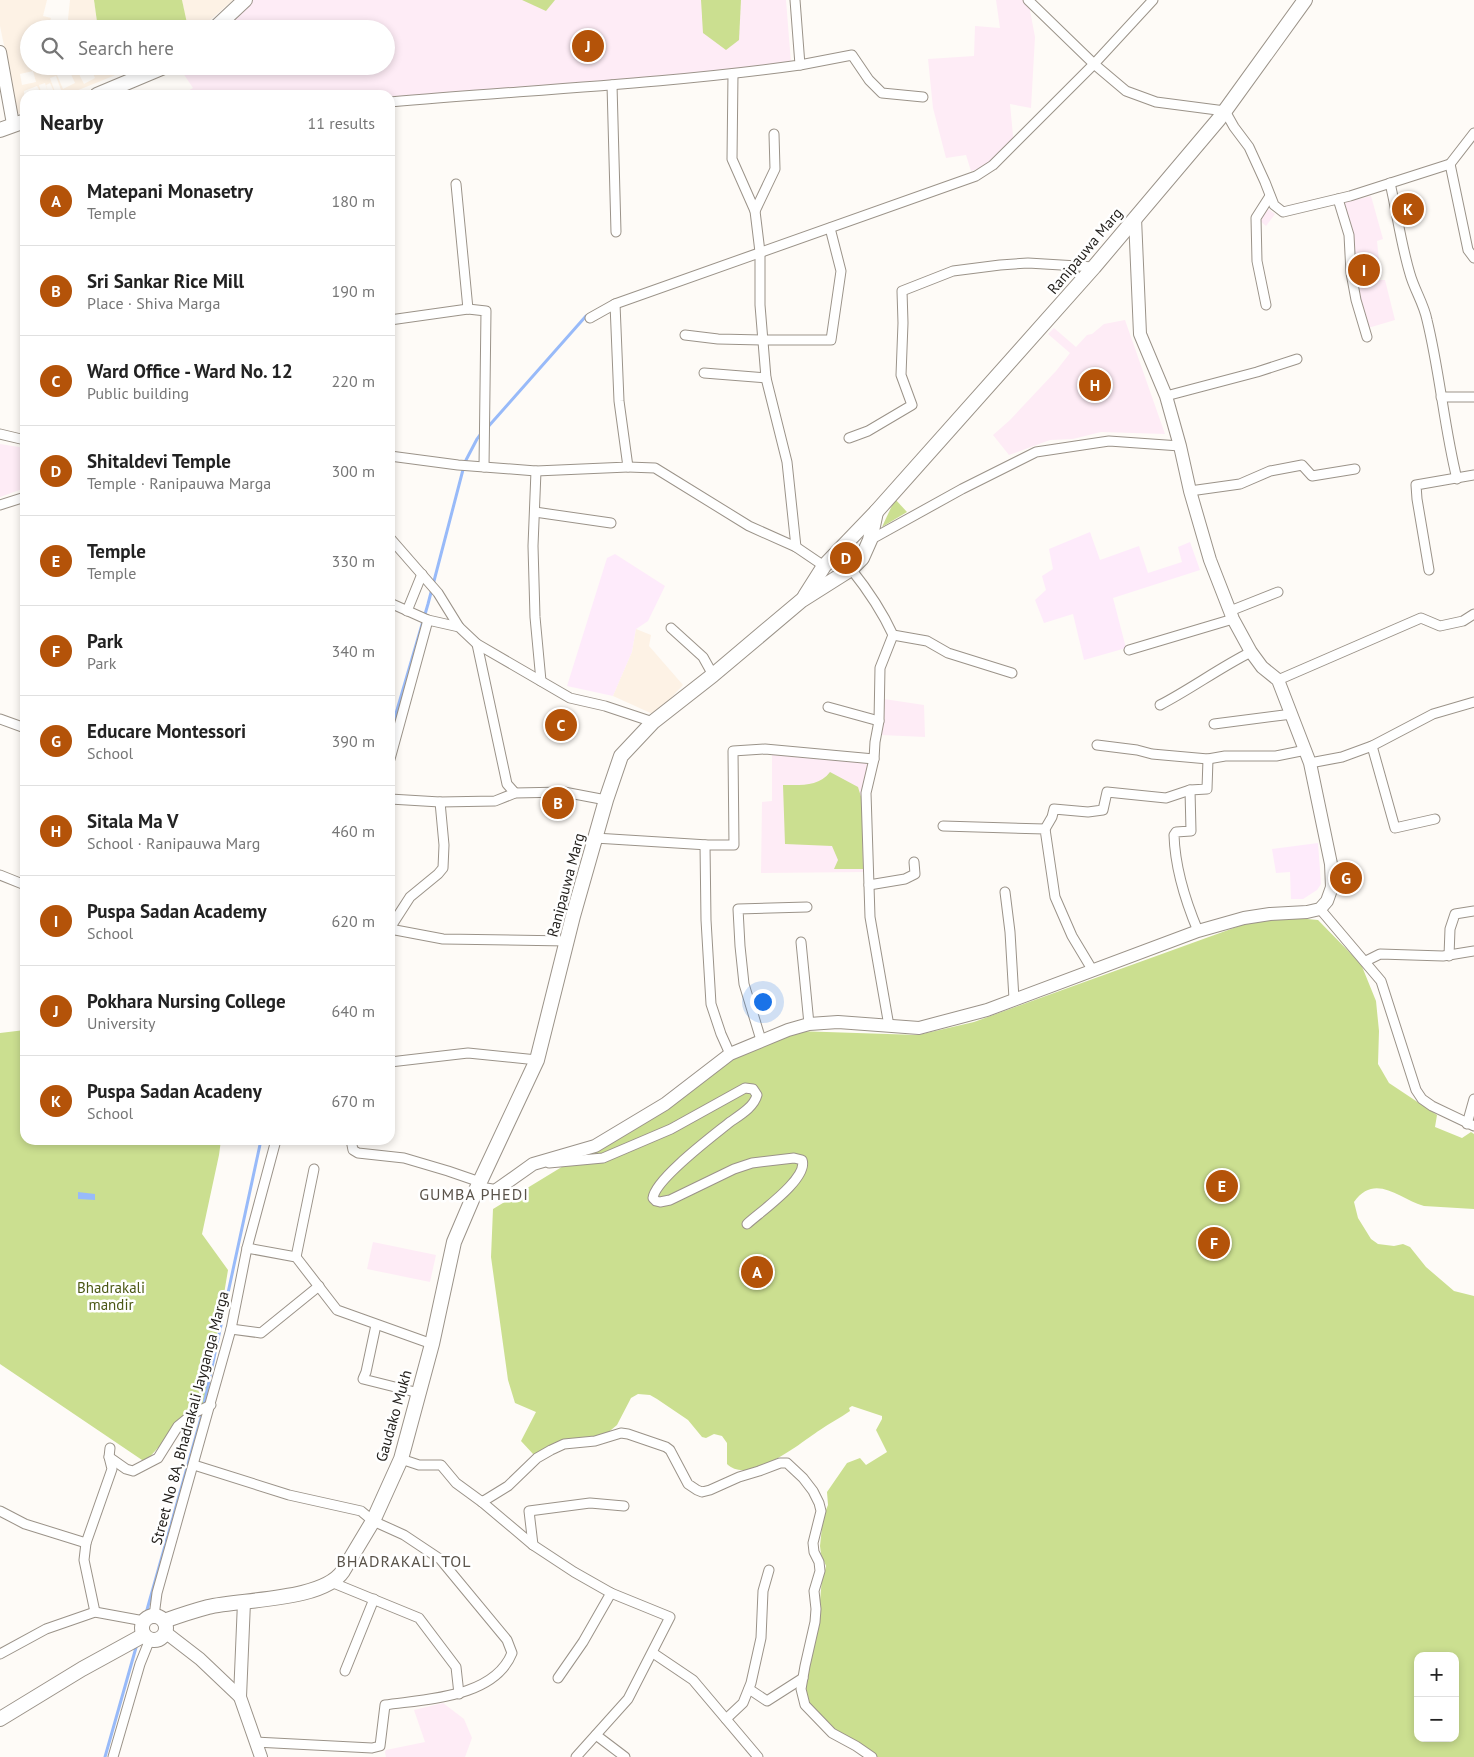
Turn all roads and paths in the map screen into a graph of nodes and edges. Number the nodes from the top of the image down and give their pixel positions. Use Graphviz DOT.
graph roads {
  1 [pos="245,0"];
  2 [pos="795,0"];
  3 [pos="1028,0"];
  4 [pos="1153,0"];
  5 [pos="1305,0"];
  6 [pos="224,20"];
  7 [pos="0,52"];
  8 [pos="800,64"];
  9 [pos="1094,64"];
  10 [pos="733,74"];
  11 [pos="146,75"];
  12 [pos="612,85"];
  13 [pos="113,90"];
  14 [pos="923,97"];
  15 [pos="395,102"];
  16 [pos="1225,110"];
  17 [pos="13,125"];
  18 [pos="1474,133"];
  19 [pos="774,134"];
  20 [pos="1450,164"];
  21 [pos="456,184"];
  22 [pos="1390,184"];
  23 [pos="1270,196"];
  24 [pos="1338,199"];
  25 [pos="755,211"];
  26 [pos="1135,218"];
  27 [pos="830,228"];
  28 [pos="616,232"];
  29 [pos="760,252"];
  30 [pos="1474,258"];
  31 [pos="1094,267"];
  32 [pos="614,304"];
  33 [pos="1266,305"];
  34 [pos="468,310"];
  35 [pos="590,318"];
  36 [pos="395,319"];
  37 [pos="685,335"];
  38 [pos="1367,337"];
  39 [pos="762,340"];
  40 [pos="1297,359"];
  41 [pos="704,373"];
  42 [pos="766,378"];
  43 [pos="1166,396"];
  44 [pos="1441,397"];
  45 [pos="1474,397"];
  46 [pos="0,434"];
  47 [pos="849,438"];
  48 [pos="20,439"];
  49 [pos="1180,446"];
  50 [pos="395,457"];
  51 [pos="628,467"];
  52 [pos="484,468"];
  53 [pos="1355,469"];
  54 [pos="536,471"];
  55 [pos="1474,475"];
  56 [pos="1457,479"];
  57 [pos="1190,491"];
  58 [pos="20,499"];
  59 [pos="0,505"];
  60 [pos="535,512"];
  61 [pos="876,512"];
  62 [pos="611,523"];
  63 [pos="870,540"];
  64 [pos="395,544"];
  65 [pos="796,547"];
  66 [pos="824,566"];
  67 [pos="851,569"];
  68 [pos="1429,570"];
  69 [pos="422,574"];
  70 [pos="1278,592"];
  71 [pos="802,600"];
  72 [pos="395,606"];
  73 [pos="408,612"];
  74 [pos="1474,614"];
  75 [pos="1232,615"];
  76 [pos="428,620"];
  77 [pos="459,627"];
  78 [pos="671,628"];
  79 [pos="893,634"];
  80 [pos="477,644"];
  81 [pos="1129,650"];
  82 [pos="1251,652"];
  83 [pos="1012,673"];
  84 [pos="713,675"];
  85 [pos="1278,680"];
  86 [pos="541,681"];
  87 [pos="1474,702"];
  88 [pos="1160,705"];
  89 [pos="828,707"];
  90 [pos="1292,714"];
  91 [pos="0,719"];
  92 [pos="879,721"];
  93 [pos="653,722"];
  94 [pos="1214,724"];
  95 [pos="20,726"];
  96 [pos="395,741"];
  97 [pos="1097,745"];
  98 [pos="1372,746"];
  99 [pos="1306,750"];
  100 [pos="874,759"];
  101 [pos="1208,759"];
  102 [pos="1310,763"];
  103 [pos="1190,790"];
  104 [pos="515,793"];
  105 [pos="395,799"];
  106 [pos="606,800"];
  107 [pos="440,802"];
  108 [pos="1435,819"];
  109 [pos="943,826"];
  110 [pos="1046,829"];
  111 [pos="595,838"];
  112 [pos="705,845"];
  113 [pos="914,862"];
  114 [pos="0,875"];
  115 [pos="20,880"];
  116 [pos="869,886"];
  117 [pos="1005,892"];
  118 [pos="807,907"];
  119 [pos="1320,909"];
  120 [pos="1474,911"];
  121 [pos="395,921"];
  122 [pos="395,930"];
  123 [pos="1198,931"];
  124 [pos="567,941"];
  125 [pos="801,942"];
  126 [pos="1474,951"];
  127 [pos="1449,956"];
  128 [pos="1366,962"];
  129 [pos="1092,971"];
  130 [pos="1014,999"];
  131 [pos="809,1024"];
  132 [pos="889,1026"];
  133 [pos="761,1040"];
  134 [pos="730,1054"];
  135 [pos="538,1060"];
  136 [pos="395,1061"];
  137 [pos="1474,1099"];
  138 [pos="1470,1125"];
  139 [pos="275,1145"];
  140 [pos="352,1145"];
  141 [pos="534,1164"];
  142 [pos="314,1169"];
  143 [pos="478,1185"];
  144 [pos="747,1224"];
  145 [pos="247,1248"];
  146 [pos="296,1257"];
  147 [pos="319,1286"];
  148 [pos="376,1325"];
  149 [pos="231,1329"];
  150 [pos="432,1344"];
  151 [pos="418,1393"];
  152 [pos="211,1405"];
  153 [pos="401,1459"];
  154 [pos="194,1466"];
  155 [pos="482,1502"];
  156 [pos="624,1506"];
  157 [pos="0,1511"];
  158 [pos="373,1520"];
  159 [pos="86,1543"];
  160 [pos="534,1545"];
  161 [pos="769,1570"];
  162 [pos="331,1582"];
  163 [pos="611,1593"];
  164 [pos="374,1599"];
  165 [pos="244,1602"];
  166 [pos="95,1612"];
  167 [pos="153,1627"];
  168 [pos="0,1654"];
  169 [pos="652,1654"];
  170 [pos="345,1671"];
  171 [pos="558,1678"];
  172 [pos="803,1678"];
  173 [pos="749,1688"];
  174 [pos="459,1694"];
  175 [pos="240,1697"];
  176 [pos="0,1719"];
  177 [pos="726,1719"];
  178 [pos="596,1736"];
  179 [pos="255,1742"];
  180 [pos="372,1748"];
  181 [pos="258,1756"];
  182 [pos="113,1757"];
  183 [pos="375,1757"];
  184 [pos="576,1757"];
  185 [pos="625,1757"];
  186 [pos="758,1757"];
  187 [pos="872,1757"];
  1 -- 6 [label="main road"];
  2 -- 8 [label="street"];
  3 -- 9 [label="street"];
  4 -- 9 [label="street"];
  5 -- 16 [label="main road, Ranipauwa Marg"];
  7 -- 17 [label="main road"];
  8 -- 10 [label="street"];
  8 -- 14 [label="street"];
  9 -- 16 [label="street"];
  9 -- 27 [label="street"];
  10 -- 12 [label="street"];
  10 -- 25 [label="street"];
  11 -- 13 [label="main road"];
  12 -- 15 [label="street"];
  12 -- 28 [label="street"];
  16 -- 23 [label="street"];
  16 -- 26 [label="main road, Ranipauwa Marg"];
  18 -- 20 [label="street"];
  19 -- 25 [label="street"];
  20 -- 22 [label="street"];
  20 -- 30 [label="street"];
  21 -- 34 [label="street"];
  22 -- 24 [label="street"];
  22 -- 44 [label="street"];
  23 -- 24 [label="street"];
  23 -- 33 [label="street"];
  24 -- 38 [label="street"];
  25 -- 29 [label="street"];
  26 -- 31 [label="main road, Ranipauwa Marg"];
  26 -- 43 [label="main road"];
  27 -- 29 [label="street"];
  27 -- 39 [label="street"];
  29 -- 32 [label="street"];
  29 -- 39 [label="street"];
  31 -- 47 [label="street"];
  31 -- 61 [label="main road, Ranipauwa Marg"];
  32 -- 35 [label="street"];
  32 -- 51 [label="street"];
  34 -- 36 [label="street"];
  34 -- 52 [label="street"];
  37 -- 39 [label="street"];
  39 -- 42 [label="street"];
  40 -- 43 [label="street"];
  41 -- 42 [label="street"];
  42 -- 65 [label="street"];
  43 -- 49 [label="main road"];
  44 -- 45 [label="street"];
  44 -- 56 [label="street"];
  46 -- 48 [label="street"];
  49 -- 57 [label="main road"];
  49 -- 63 [label="street"];
  50 -- 52 [label="street"];
  51 -- 54 [label="street"];
  51 -- 65 [label="street"];
  52 -- 54 [label="street"];
  53 -- 57 [label="street"];
  54 -- 60 [label="street"];
  55 -- 56 [label="street"];
  56 -- 68 [label="street"];
  57 -- 75 [label="main road"];
  58 -- 59 [label="street"];
  60 -- 62 [label="street"];
  60 -- 86 [label="street"];
  61 -- 63 [label="main road"];
  61 -- 66 [label="main road, Ranipauwa Marg"];
  63 -- 67 [label="main road"];
  64 -- 69 [label="street"];
  65 -- 66 [label="street"];
  66 -- 71 [label="main road, Ranipauwa Marg"];
  67 -- 71 [label="main road"];
  67 -- 79 [label="street"];
  69 -- 73 [label="street"];
  69 -- 77 [label="street"];
  70 -- 75 [label="street"];
  71 -- 84 [label="main road, Ranipauwa Marg"];
  72 -- 73 [label="street"];
  73 -- 76 [label="street"];
  74 -- 85 [label="street"];
  75 -- 81 [label="street"];
  75 -- 82 [label="main road"];
  76 -- 77 [label="street"];
  76 -- 96 [label="street"];
  77 -- 80 [label="street"];
  78 -- 84 [label="street"];
  79 -- 83 [label="street"];
  79 -- 92 [label="street"];
  80 -- 86 [label="street"];
  80 -- 104 [label="street"];
  82 -- 85 [label="main road"];
  82 -- 88 [label="street"];
  84 -- 93 [label="main road, Ranipauwa Marg"];
  85 -- 90 [label="main road"];
  86 -- 93 [label="street"];
  87 -- 98 [label="street"];
  89 -- 92 [label="street"];
  90 -- 94 [label="street"];
  90 -- 99 [label="main road"];
  91 -- 95 [label="street"];
  92 -- 100 [label="street"];
  93 -- 106 [label="main road, Ranipauwa Marg"];
  97 -- 101 [label="street"];
  98 -- 102 [label="street"];
  98 -- 108 [label="street"];
  99 -- 101 [label="street"];
  99 -- 102 [label="main road"];
  100 -- 112 [label="street"];
  100 -- 116 [label="street"];
  101 -- 103 [label="street"];
  102 -- 119 [label="main road"];
  103 -- 110 [label="street"];
  103 -- 123 [label="street"];
  104 -- 106 [label="street"];
  104 -- 107 [label="street"];
  105 -- 107 [label="street"];
  106 -- 111 [label="main road, Ranipauwa Marg"];
  107 -- 121 [label="street"];
  109 -- 110 [label="street"];
  110 -- 129 [label="street"];
  111 -- 112 [label="street"];
  111 -- 124 [label="main road, Ranipauwa Marg"];
  112 -- 134 [label="street"];
  113 -- 116 [label="street"];
  114 -- 115 [label="street"];
  116 -- 132 [label="street"];
  117 -- 130 [label="street"];
  118 -- 133 [label="street"];
  119 -- 123 [label="main road"];
  119 -- 128 [label="street"];
  120 -- 127 [label="street"];
  122 -- 124 [label="street"];
  123 -- 129 [label="main road"];
  124 -- 135 [label="main road, Ranipauwa Marg"];
  125 -- 131 [label="street"];
  126 -- 127 [label="street"];
  127 -- 128 [label="street"];
  128 -- 138 [label="street"];
  129 -- 130 [label="main road"];
  130 -- 132 [label="main road"];
  131 -- 132 [label="main road"];
  131 -- 133 [label="main road"];
  133 -- 134 [label="main road"];
  134 -- 141 [label="main road"];
  135 -- 136 [label="street"];
  135 -- 143 [label="main road, Ranipauwa Marg"];
  137 -- 138 [label="street"];
  139 -- 145 [label="street, Street No 8A, Bhadrakali Jayganga Marga"];
  140 -- 143 [label="street"];
  141 -- 143 [label="main road"];
  141 -- 144 [label="street"];
  142 -- 146 [label="street"];
  143 -- 150 [label="main road, Gaudako Mukh"];
  145 -- 146 [label="street"];
  145 -- 149 [label="street, Street No 8A, Bhadrakali Jayganga Marga"];
  146 -- 147 [label="street"];
  147 -- 148 [label="street"];
  147 -- 149 [label="street"];
  148 -- 150 [label="street"];
  148 -- 151 [label="street"];
  149 -- 152 [label="street, Street No 8A, Bhadrakali Jayganga Marga"];
  150 -- 151 [label="main road, Gaudako Mukh"];
  151 -- 153 [label="main road, Gaudako Mukh"];
  152 -- 154 [label="street, Street No 8A, Bhadrakali Jayganga Marga"];
  152 -- 159 [label="street"];
  153 -- 155 [label="street"];
  153 -- 158 [label="main road, Gaudako Mukh"];
  154 -- 158 [label="street"];
  154 -- 167 [label="street, Street No 8A, Bhadrakali Jayganga Marga"];
  155 -- 160 [label="street"];
  155 -- 172 [label="street"];
  156 -- 160 [label="street"];
  157 -- 159 [label="street"];
  158 -- 162 [label="main road, Gaudako Mukh"];
  158 -- 174 [label="street"];
  159 -- 166 [label="street"];
  160 -- 163 [label="street"];
  161 -- 173 [label="street"];
  162 -- 164 [label="street"];
  162 -- 165 [label="main road"];
  163 -- 169 [label="street"];
  163 -- 171 [label="street"];
  164 -- 170 [label="street"];
  164 -- 174 [label="street"];
  165 -- 167 [label="main road"];
  165 -- 175 [label="main road"];
  166 -- 167 [label="street"];
  166 -- 168 [label="street"];
  167 -- 175 [label="main road"];
  167 -- 176 [label="main road"];
  167 -- 182 [label="street, Street No 8A, Bhadrakali Jayganga Marga"];
  169 -- 177 [label="street"];
  169 -- 178 [label="street"];
  172 -- 173 [label="street"];
  172 -- 187 [label="street"];
  173 -- 177 [label="street"];
  174 -- 180 [label="street"];
  175 -- 179 [label="main road"];
  177 -- 186 [label="street"];
  178 -- 184 [label="street"];
  178 -- 185 [label="street"];
  179 -- 180 [label="street"];
  179 -- 181 [label="main road"];
  180 -- 183 [label="street"];
}
